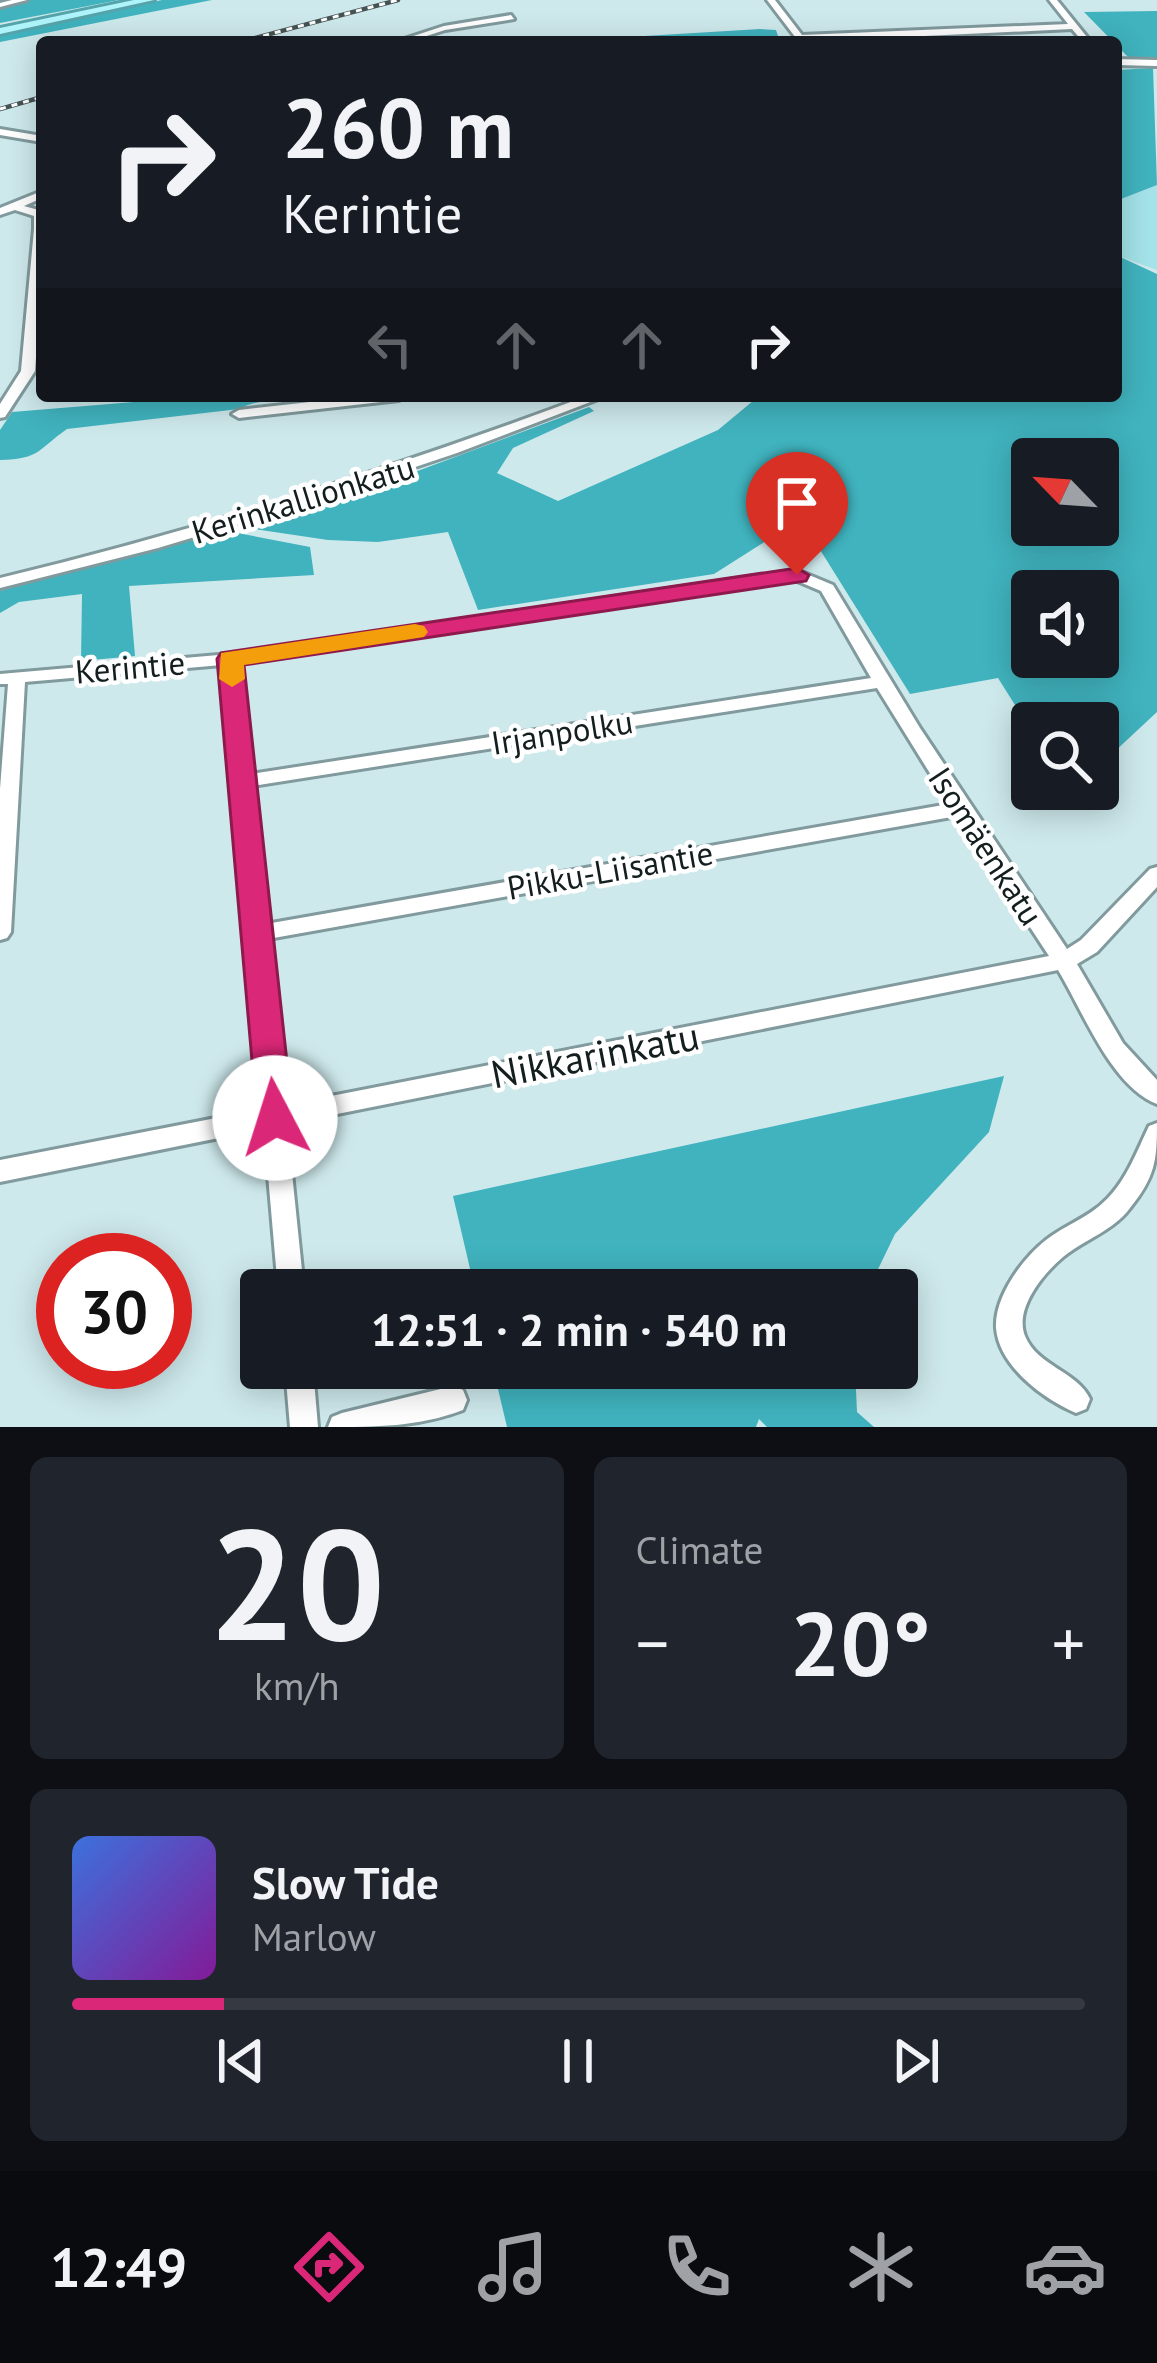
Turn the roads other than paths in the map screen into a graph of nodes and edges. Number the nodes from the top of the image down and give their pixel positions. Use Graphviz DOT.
graph roads {
  1 [pos="22,0"];
  2 [pos="134,0"];
  3 [pos="149,0"];
  4 [pos="771,0"];
  5 [pos="1053,0"];
  6 [pos="0,5"];
  7 [pos="511,17"];
  8 [pos="1075,26"];
  9 [pos="0,29"];
  10 [pos="418,36"];
  11 [pos="798,36"];
  12 [pos="879,36"];
  13 [pos="1082,36"];
  14 [pos="1122,62"];
  15 [pos="1157,63"];
  16 [pos="0,132"];
  17 [pos="36,138"];
  18 [pos="36,197"];
  19 [pos="7,209"];
  20 [pos="36,311"];
  21 [pos="34,375"];
  22 [pos="346,402"];
  23 [pos="582,402"];
  24 [pos="0,413"];
  25 [pos="239,414"];
  26 [pos="0,584"];
  27 [pos="827,588"];
  28 [pos="230,659"];
  29 [pos="9,678"];
  30 [pos="880,682"];
  31 [pos="244,781"];
  32 [pos="961,809"];
  33 [pos="1157,874"];
  34 [pos="0,932"];
  35 [pos="259,933"];
  36 [pos="1064,961"];
  37 [pos="1157,1094"];
  38 [pos="275,1118"];
  39 [pos="1157,1133"];
  40 [pos="0,1171"];
  41 [pos="289,1269"];
  42 [pos="300,1389"];
  43 [pos="1076,1399"];
  44 [pos="453,1400"];
  45 [pos="304,1427"];
  46 [pos="342,1427"];
  1 -- 6 [label="street"];
  2 -- 9 [label="main road"];
  3 -- 9 [label="main road"];
  4 -- 11 [label="street"];
  5 -- 8 [label="street"];
  7 -- 10 [label="street"];
  8 -- 12 [label="street"];
  8 -- 13 [label="street"];
  14 -- 15 [label="street"];
  16 -- 17 [label="street"];
  18 -- 19 [label="street"];
  20 -- 21 [label="street"];
  21 -- 24 [label="street"];
  22 -- 25 [label="street"];
  23 -- 26 [label="street, Kerinkallionkatu"];
  27 -- 28 [label="street, Kerintie"];
  27 -- 30 [label="street, Isomäenkatu"];
  28 -- 29 [label="street, Kerintie"];
  28 -- 31 [label="street"];
  29 -- 34 [label="street"];
  30 -- 31 [label="street, Irjanpolku"];
  30 -- 32 [label="street, Isomäenkatu"];
  31 -- 35 [label="street"];
  32 -- 35 [label="street, Pikku-Liisantie"];
  32 -- 36 [label="street, Isomäenkatu"];
  33 -- 36 [label="street, Nikkarinkatu"];
  35 -- 38 [label="street"];
  36 -- 37 [label="street, Isomäenkatu"];
  36 -- 38 [label="street, Nikkarinkatu"];
  38 -- 40 [label="street, Nikkarinkatu"];
  38 -- 41 [label="street"];
  39 -- 43 [label="street"];
  42 -- 45 [label="street"];
  44 -- 46 [label="street"];
}
